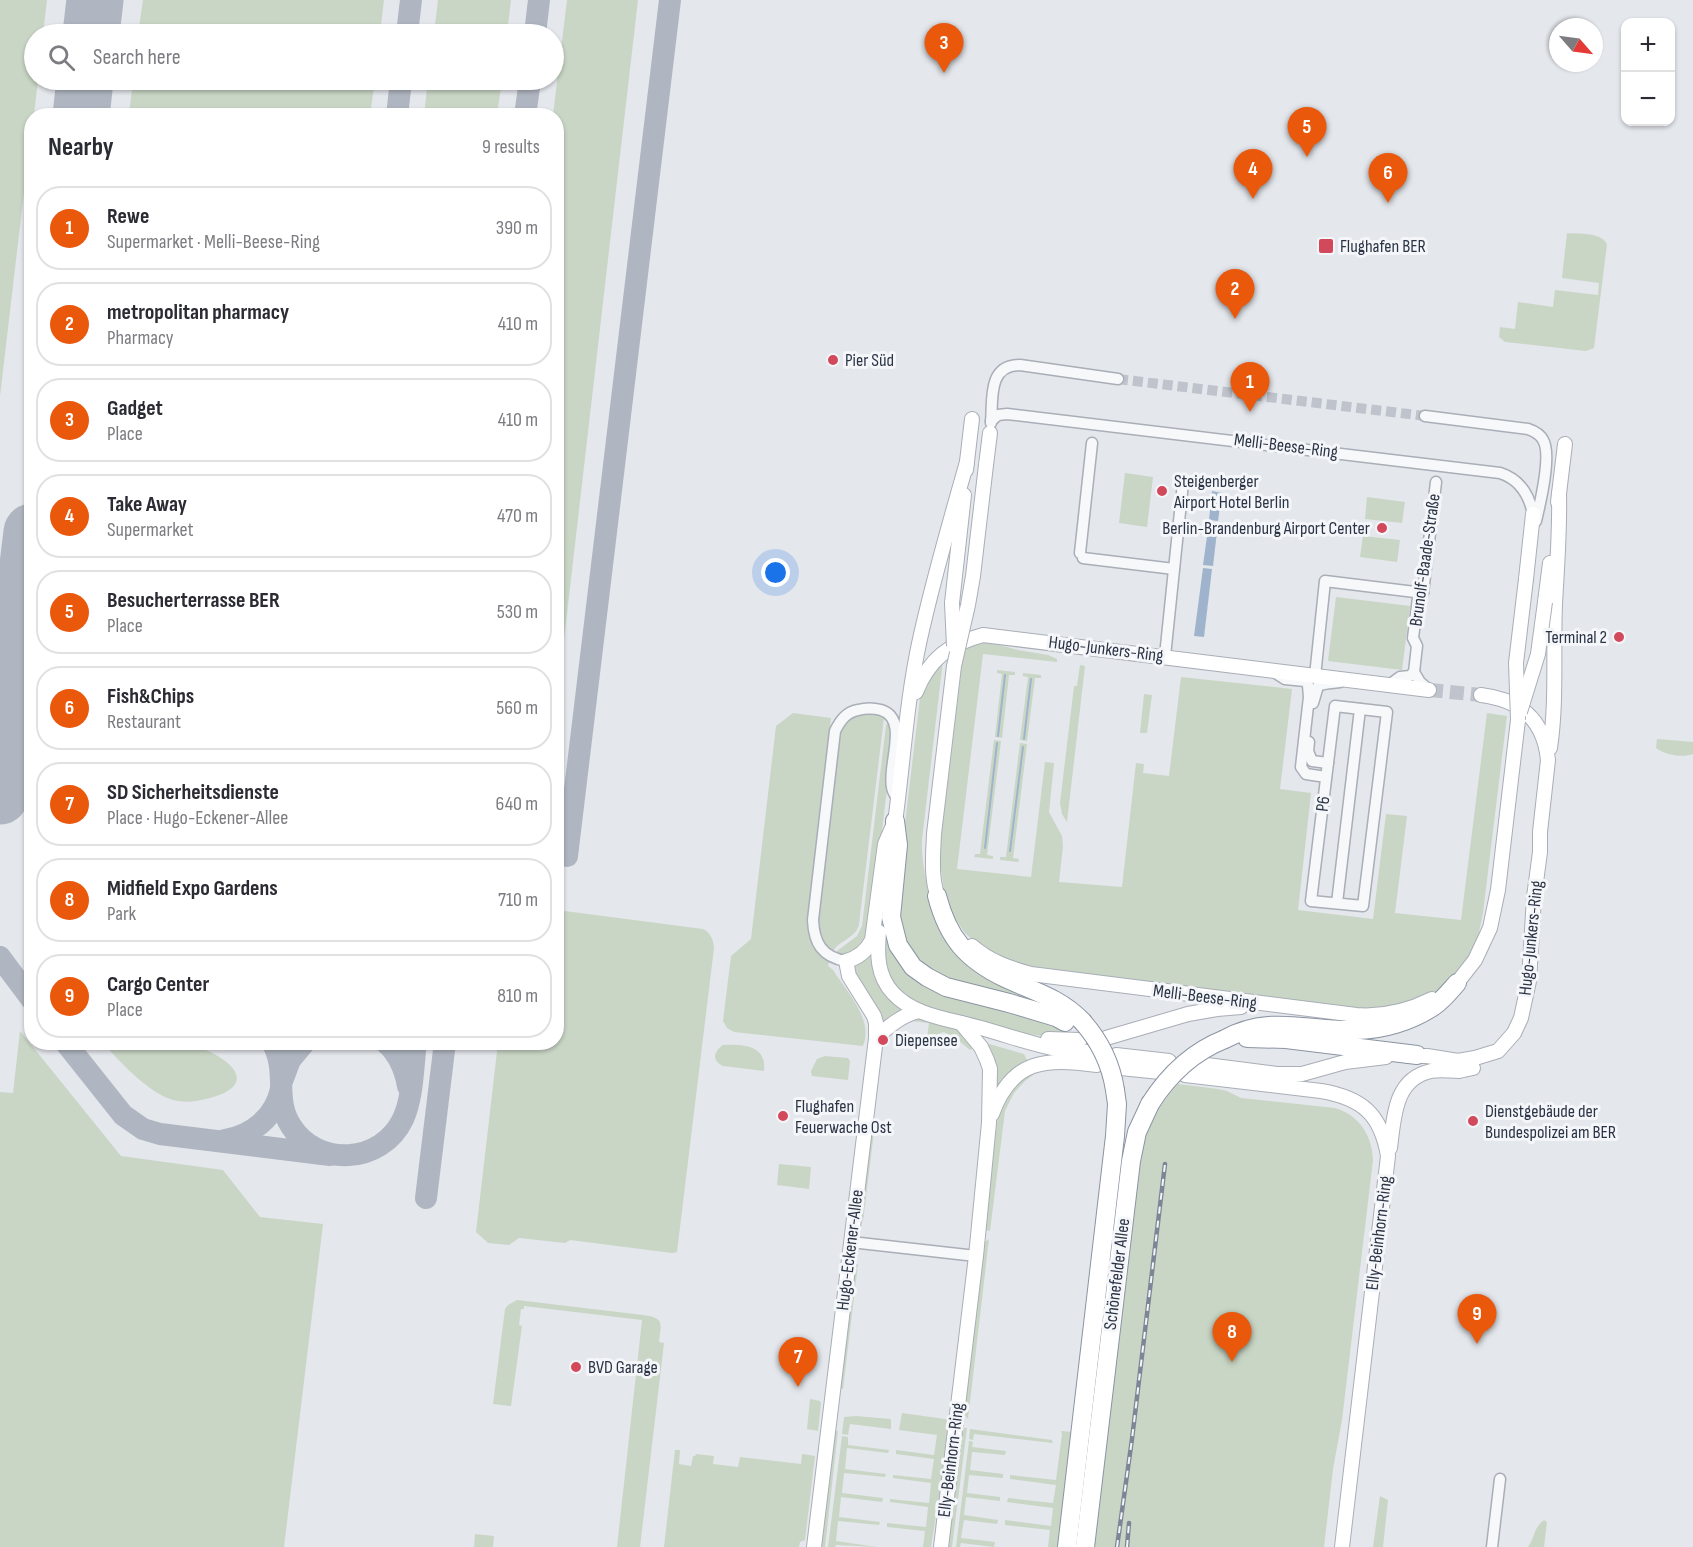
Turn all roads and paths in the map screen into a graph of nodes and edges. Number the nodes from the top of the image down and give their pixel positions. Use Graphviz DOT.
graph roads {
  1 [pos="1118,379"];
  2 [pos="1425,416"];
  3 [pos="972,419"];
  4 [pos="991,427"];
  5 [pos="1092,443"];
  6 [pos="1565,444"];
  7 [pos="967,462"];
  8 [pos="1436,482"];
  9 [pos="1183,483"];
  10 [pos="1559,493"];
  11 [pos="1534,517"];
  12 [pos="1174,569"];
  13 [pos="1423,593"];
  14 [pos="1165,656"];
  15 [pos="954,666"];
  16 [pos="1271,670"];
  17 [pos="1414,672"];
  18 [pos="1315,676"];
  19 [pos="1348,680"];
  20 [pos="1389,685"];
  21 [pos="1429,690"];
  22 [pos="1481,695"];
  23 [pos="1360,709"];
  24 [pos="1518,720"];
  25 [pos="1548,760"];
  26 [pos="1328,763"];
  27 [pos="1326,777"];
  28 [pos="897,800"];
  29 [pos="895,821"];
  30 [pos="937,896"];
  31 [pos="1338,903"];
  32 [pos="846,961"];
  33 [pos="1457,983"];
  34 [pos="1281,1006"];
  35 [pos="919,1011"];
  36 [pos="1073,1021"];
  37 [pos="961,1023"];
  38 [pos="978,1027"];
  39 [pos="876,1038"];
  40 [pos="1225,1039"];
  41 [pos="1080,1040"];
  42 [pos="1498,1051"];
  43 [pos="1105,1055"];
  44 [pos="1416,1055"];
  45 [pos="1199,1064"];
  46 [pos="1165,1067"];
  47 [pos="1185,1075"];
  48 [pos="989,1123"];
  49 [pos="1388,1156"];
  50 [pos="851,1242"];
  51 [pos="976,1256"];
  52 [pos="1500,1479"];
  53 [pos="814,1547"];
  54 [pos="941,1547"];
  55 [pos="1068,1547"];
  56 [pos="1085,1547"];
  57 [pos="1342,1547"];
  58 [pos="1492,1547"];
  1 -- 4 [label="street, Melli-Beese-Ring"];
  2 -- 11 [label="street, Melli-Beese-Ring"];
  3 -- 7 [label="street, Melli-Beese-Ring"];
  4 -- 11 [label="street, Melli-Beese-Ring"];
  4 -- 15 [label="street, Melli-Beese-Ring, bridge"];
  5 -- 12 [label="street"];
  6 -- 10 [label="street, Melli-Beese-Ring"];
  7 -- 15 [label="street, Melli-Beese-Ring, bridge"];
  7 -- 28 [label="street, Hugo-Junkers-Ring"];
  8 -- 13 [label="street, Brunolf-Baade-Straße"];
  9 -- 12 [label="street"];
  10 -- 24 [label="street, Melli-Beese-Ring, bridge"];
  10 -- 25 [label="street"];
  11 -- 24 [label="street, Melli-Beese-Ring, bridge"];
  12 -- 14 [label="street"];
  13 -- 17 [label="street, Brunolf-Baade-Straße"];
  13 -- 18 [label="street"];
  14 -- 16 [label="street, Hugo-Junkers-Ring"];
  14 -- 28 [label="street, Hugo-Junkers-Ring"];
  15 -- 30 [label="street, Melli-Beese-Ring"];
  16 -- 18 [label="street, Hugo-Junkers-Ring"];
  16 -- 27 [label="street"];
  17 -- 20 [label="street"];
  17 -- 21 [label="street"];
  18 -- 19 [label="street, Hugo-Junkers-Ring"];
  19 -- 20 [label="street, Hugo-Junkers-Ring"];
  19 -- 26 [label="street"];
  20 -- 21 [label="street, Hugo-Junkers-Ring"];
  22 -- 25 [label="street, Hugo-Junkers-Ring"];
  23 -- 26 [label="street, P6"];
  23 -- 31 [label="street, P6"];
  23 -- 31 [label="street, P6"];
  24 -- 33 [label="street, Melli-Beese-Ring"];
  25 -- 42 [label="street, Hugo-Junkers-Ring"];
  26 -- 27 [label="street, P6"];
  27 -- 31 [label="street, P6"];
  28 -- 29 [label="street, Hugo-Junkers-Ring"];
  28 -- 32 [label="street, Hugo-Junkers-Ring"];
  29 -- 32 [label="street"];
  29 -- 35 [label="street, Hugo-Junkers-Ring"];
  29 -- 36 [label="highway"];
  30 -- 34 [label="street, Melli-Beese-Ring"];
  30 -- 36 [label="highway, Schönefelder Allee"];
  32 -- 39 [label="street, Hugo-Eckener-Allee"];
  33 -- 34 [label="street, Melli-Beese-Ring"];
  33 -- 40 [label="highway, Schönefelder Allee"];
  34 -- 43 [label="street"];
  35 -- 37 [label="street, Hugo-Junkers-Ring"];
  35 -- 39 [label="street"];
  36 -- 43 [label="highway, Schönefelder Allee, bridge"];
  37 -- 38 [label="street, Hugo-Junkers-Ring"];
  37 -- 48 [label="street, Elly-Beinhorn-Ring"];
  38 -- 41 [label="street"];
  38 -- 43 [label="street, Hugo-Junkers-Ring"];
  39 -- 50 [label="street, Hugo-Eckener-Allee"];
  40 -- 44 [label="highway"];
  40 -- 56 [label="highway, Schönefelder Allee, bridge"];
  42 -- 44 [label="street"];
  42 -- 49 [label="street, Hugo-Junkers-Ring"];
  43 -- 46 [label="street, Elly-Beinhorn-Ring"];
  43 -- 48 [label="street, Elly-Beinhorn-Ring"];
  43 -- 55 [label="highway, Schönefelder Allee, bridge"];
  44 -- 45 [label="street"];
  47 -- 49 [label="street, Elly-Beinhorn-Ring"];
  48 -- 51 [label="street, Elly-Beinhorn-Ring"];
  49 -- 57 [label="street, Elly-Beinhorn-Ring"];
  50 -- 51 [label="street"];
  50 -- 53 [label="street, Hugo-Eckener-Allee"];
  51 -- 54 [label="street, Elly-Beinhorn-Ring"];
  52 -- 58 [label="street"];
}
